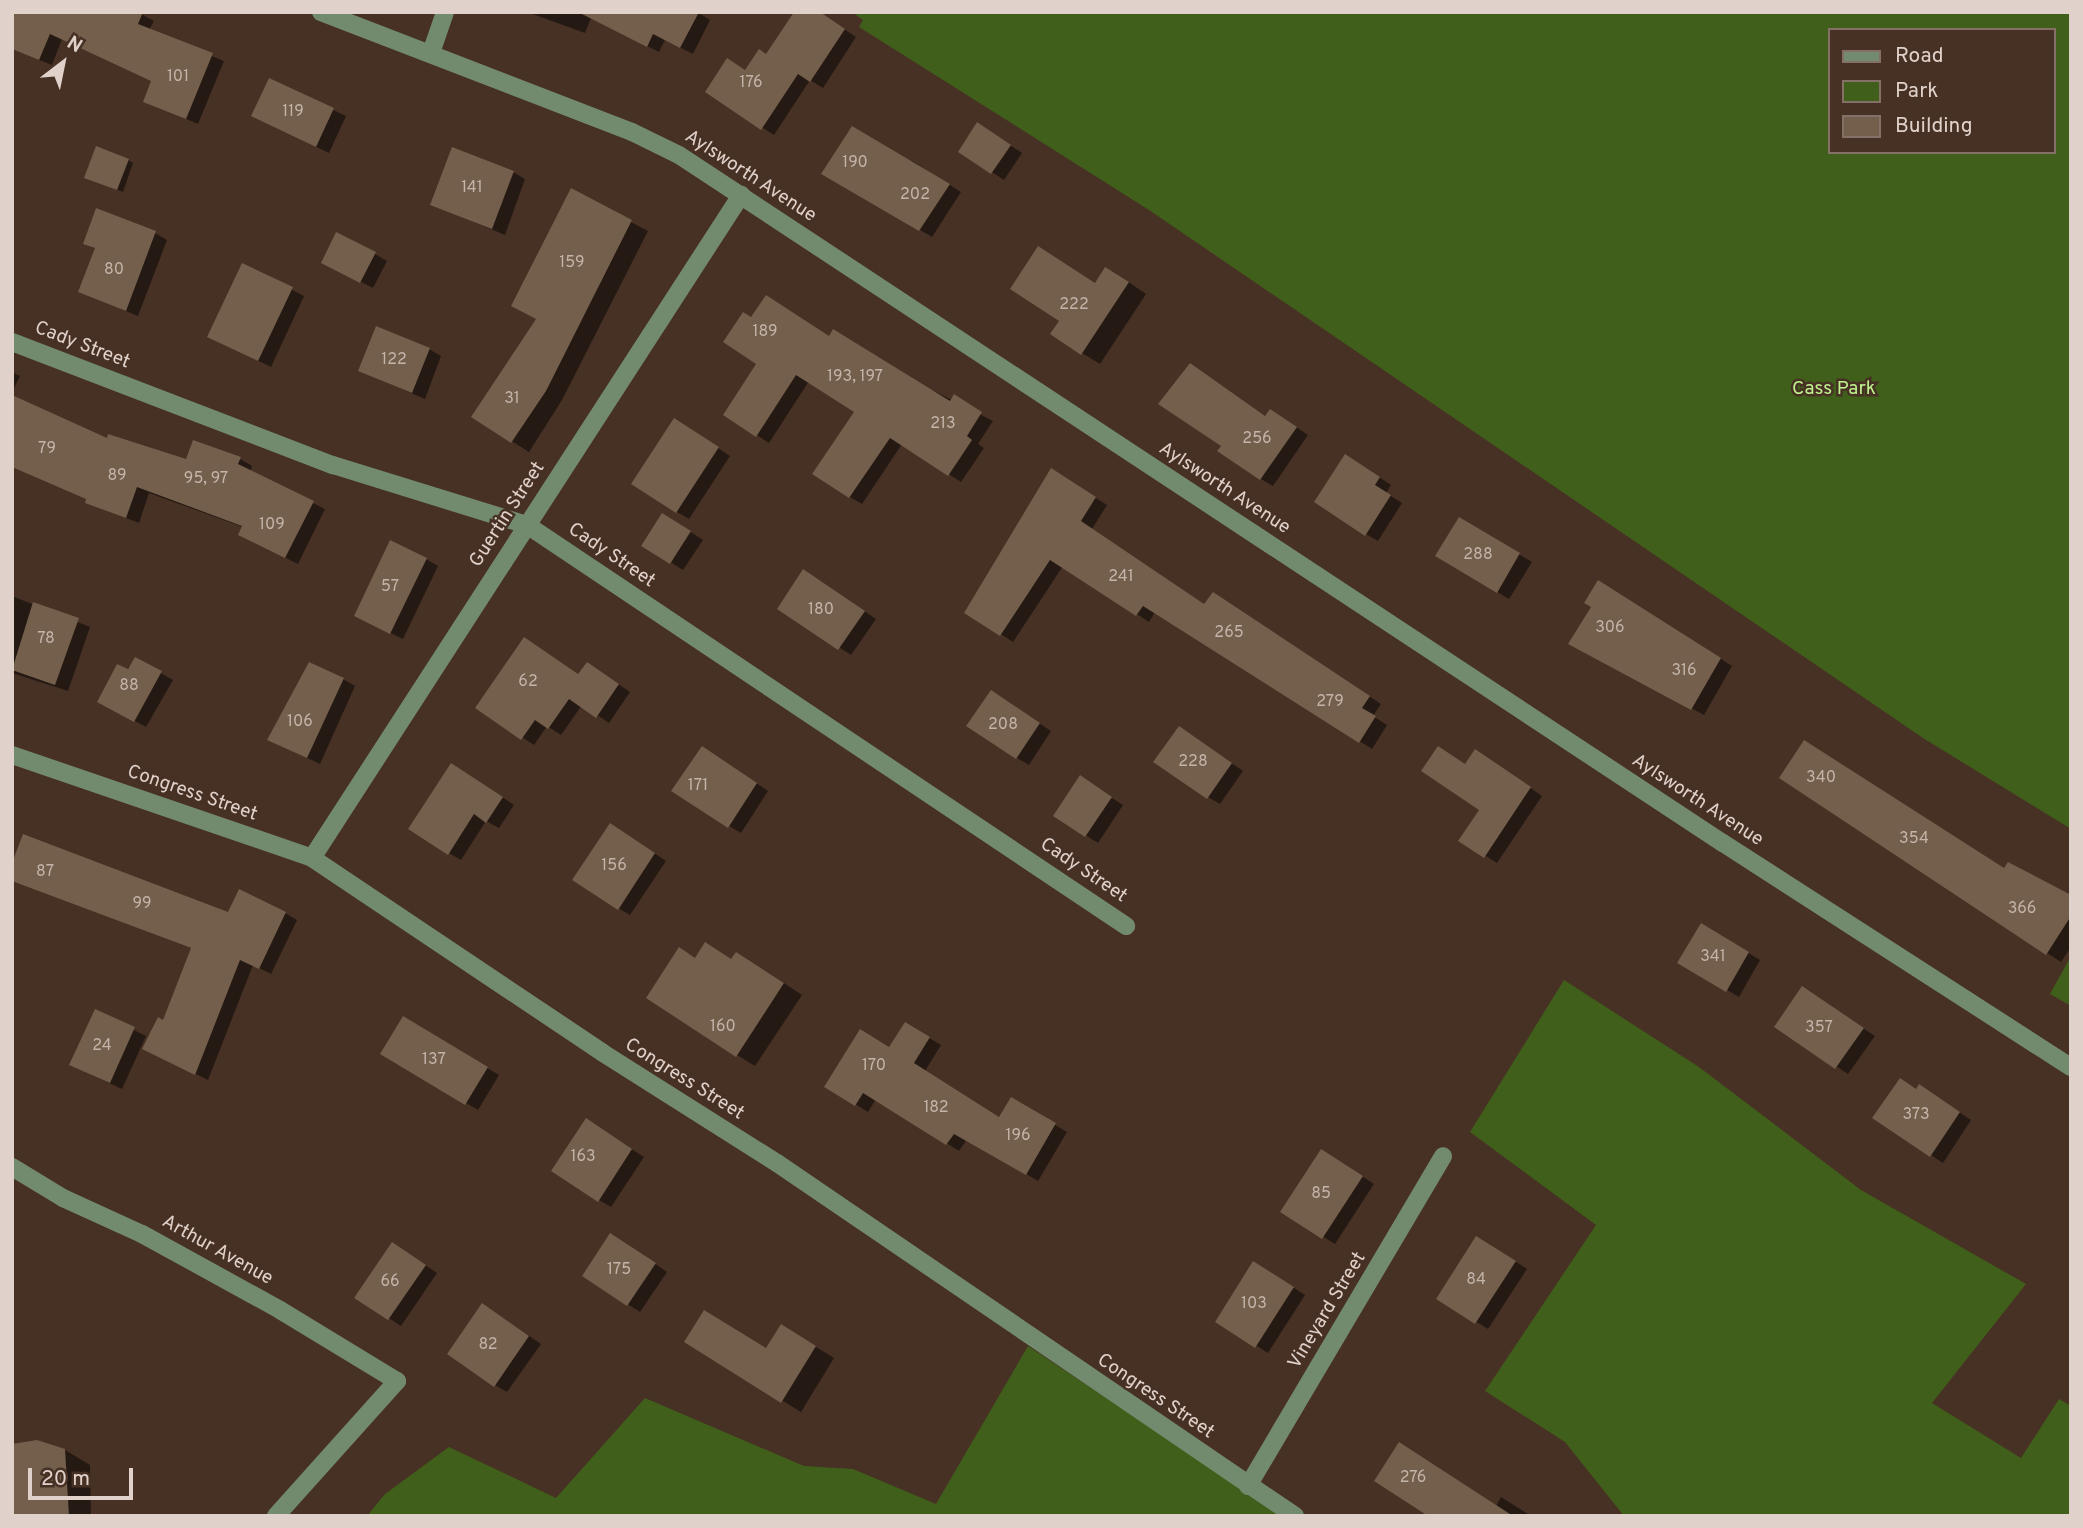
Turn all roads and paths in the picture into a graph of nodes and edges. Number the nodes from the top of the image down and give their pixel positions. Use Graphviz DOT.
graph roads {
  1 [pos="321,12"];
  2 [pos="445,12"];
  3 [pos="431,53"];
  4 [pos="741,195"];
  5 [pos="12,342"];
  6 [pos="527,525"];
  7 [pos="12,755"];
  8 [pos="312,858"];
  9 [pos="1126,926"];
  10 [pos="2071,1067"];
  11 [pos="1443,1156"];
  12 [pos="12,1167"];
  13 [pos="1248,1486"];
  14 [pos="276,1516"];
  15 [pos="1295,1516"];
  1 -- 3 [label="street, Aylsworth Avenue"];
  2 -- 3 [label="street"];
  3 -- 4 [label="street, Aylsworth Avenue"];
  4 -- 6 [label="street, Guertin Street"];
  4 -- 10 [label="street, Aylsworth Avenue"];
  5 -- 6 [label="street, Cady Street"];
  6 -- 8 [label="street, Guertin Street"];
  6 -- 9 [label="street, Cady Street"];
  7 -- 8 [label="street, Congress Street"];
  8 -- 13 [label="street, Congress Street"];
  11 -- 13 [label="street, Vineyard Street"];
  12 -- 14 [label="street, Arthur Avenue"];
  13 -- 15 [label="street, Congress Street"];
}
